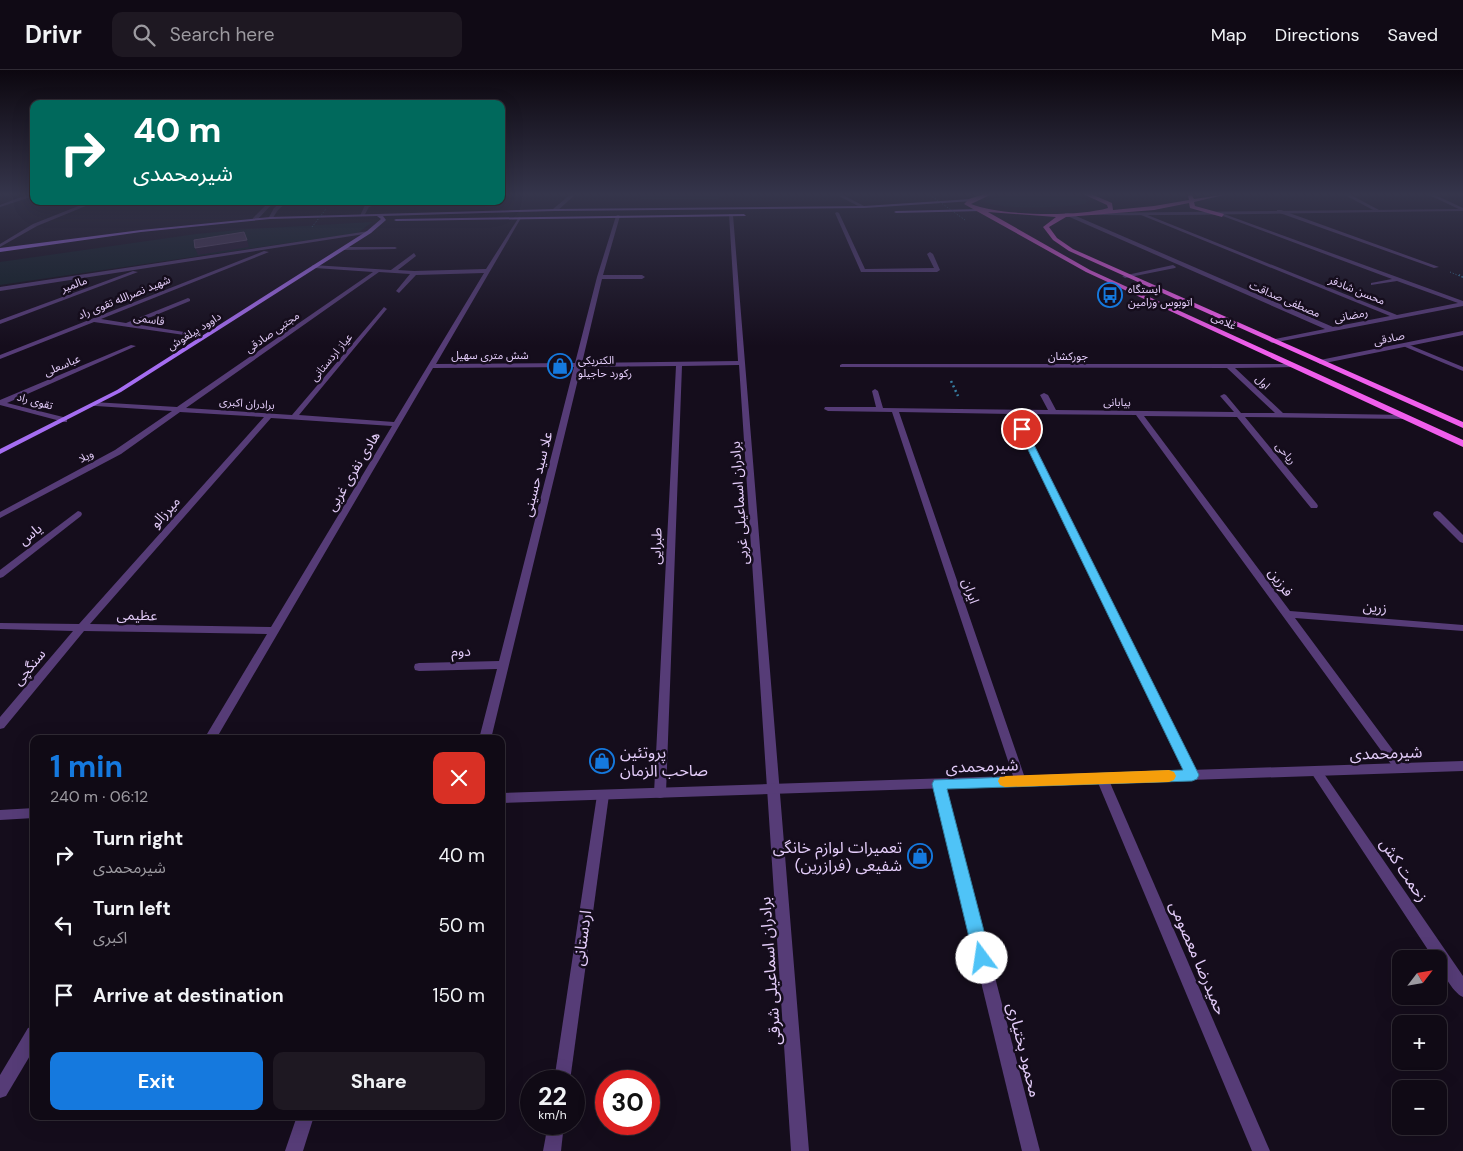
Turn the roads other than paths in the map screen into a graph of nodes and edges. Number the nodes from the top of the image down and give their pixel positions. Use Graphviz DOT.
graph roads {
  1 [pos="41,244"];
  2 [pos="288,244"];
  3 [pos="350,244"];
  4 [pos="503,244"];
  5 [pos="610,244"];
  6 [pos="733,244"];
  7 [pos="851,244"];
  8 [pos="1041,244"];
  9 [pos="1063,244"];
  10 [pos="1137,244"];
  11 [pos="1216,244"];
  12 [pos="1301,244"];
  13 [pos="1372,244"];
  14 [pos="284,245"];
  15 [pos="395,248"];
  16 [pos="343,249"];
  17 [pos="0,250"];
  18 [pos="930,254"];
  19 [pos="414,255"];
  20 [pos="155,265"];
  21 [pos="316,266"];
  22 [pos="1173,266"];
  23 [pos="1436,267"];
  24 [pos="377,271"];
  25 [pos="487,271"];
  26 [pos="392,272"];
  27 [pos="414,273"];
  28 [pos="1125,276"];
  29 [pos="600,277"];
  30 [pos="642,277"];
  31 [pos="1396,280"];
  32 [pos="1373,284"];
  33 [pos="22,285"];
  34 [pos="0,289"];
  35 [pos="399,291"];
  36 [pos="0,293"];
  37 [pos="188,300"];
  38 [pos="1463,304"];
  39 [pos="384,309"];
  40 [pos="1397,317"];
  41 [pos="92,320"];
  42 [pos="0,322"];
  43 [pos="126,326"];
  44 [pos="1331,329"];
  45 [pos="1463,333"];
  46 [pos="203,337"];
  47 [pos="1272,341"];
  48 [pos="1405,345"];
  49 [pos="133,346"];
  50 [pos="0,357"];
  51 [pos="1320,362"];
  52 [pos="742,363"];
  53 [pos="578,364"];
  54 [pos="679,364"];
  55 [pos="431,366"];
  56 [pos="842,366"];
  57 [pos="1229,366"];
  58 [pos="1293,366"];
  59 [pos="1463,369"];
  60 [pos="875,391"];
  61 [pos="1044,395"];
  62 [pos="1224,396"];
  63 [pos="0,403"];
  64 [pos="96,404"];
  65 [pos="179,409"];
  66 [pos="828,409"];
  67 [pos="880,410"];
  68 [pos="895,410"];
  69 [pos="1014,412"];
  70 [pos="1053,412"];
  71 [pos="1138,413"];
  72 [pos="1240,415"];
  73 [pos="1281,415"];
  74 [pos="269,416"];
  75 [pos="294,417"];
  76 [pos="1406,417"];
  77 [pos="64,420"];
  78 [pos="396,424"];
  79 [pos="1463,425"];
  80 [pos="1463,444"];
  81 [pos="0,452"];
  82 [pos="1314,506"];
  83 [pos="78,514"];
  84 [pos="1437,514"];
  85 [pos="0,515"];
  86 [pos="1463,540"];
  87 [pos="0,574"];
  88 [pos="1285,614"];
  89 [pos="0,626"];
  90 [pos="81,628"];
  91 [pos="1463,628"];
  92 [pos="274,631"];
  93 [pos="503,665"];
  94 [pos="419,667"];
  95 [pos="0,725"];
  96 [pos="212,735"];
  97 [pos="486,735"];
  98 [pos="1463,766"];
  99 [pos="1400,768"];
  100 [pos="1316,771"];
  101 [pos="1192,775"];
  102 [pos="1102,778"];
  103 [pos="1020,781"];
  104 [pos="939,784"];
  105 [pos="774,789"];
  106 [pos="660,793"];
  107 [pos="603,794"];
  108 [pos="505,798"];
  109 [pos="30,813"];
  110 [pos="0,814"];
  111 [pos="1463,989"];
  112 [pos="30,1041"];
  113 [pos="564,1070"];
  114 [pos="0,1090"];
  115 [pos="305,1120"];
  116 [pos="554,1135"];
  117 [pos="294,1151"];
  118 [pos="552,1151"];
  119 [pos="800,1151"];
  120 [pos="1031,1151"];
  121 [pos="1261,1151"];
  1 -- 17 [label="main road"];
  2 -- 14 [label="street"];
  3 -- 16 [label="main road, داوود پیلغوش"];
  4 -- 25 [label="street, هادی نفری غربی"];
  5 -- 29 [label="street, علا سید حسینی"];
  6 -- 52 [label="street, برادران اسماعیلی غربی"];
  7 -- 18 [label="street"];
  8 -- 58 [label="main road, غلامی"];
  9 -- 28 [label="main road, غلامی"];
  10 -- 44 [label="street, مصطفی صداقت"];
  11 -- 40 [label="street, محسن شادفر"];
  12 -- 31 [label="street"];
  13 -- 23 [label="street"];
  14 -- 20 [label="street"];
  14 -- 41 [label="street, شهید نصرالله تقوی راد"];
  15 -- 16 [label="street"];
  16 -- 21 [label="main road, داوود پیلغوش"];
  19 -- 26 [label="street"];
  20 -- 33 [label="street"];
  20 -- 42 [label="street, مالمیر"];
  21 -- 24 [label="street"];
  21 -- 46 [label="main road, داوود پیلغوش"];
  22 -- 28 [label="street"];
  24 -- 26 [label="street"];
  24 -- 65 [label="street, مجتبی صادقی"];
  25 -- 27 [label="street"];
  25 -- 55 [label="street, هادی نفری غربی"];
  26 -- 27 [label="street"];
  27 -- 35 [label="street"];
  28 -- 47 [label="main road, غلامی"];
  29 -- 30 [label="street"];
  29 -- 53 [label="street, علا سید حسینی"];
  31 -- 32 [label="street"];
  31 -- 38 [label="street"];
  33 -- 34 [label="street"];
  33 -- 36 [label="street"];
  37 -- 43 [label="street"];
  38 -- 40 [label="street, رمضانی"];
  39 -- 75 [label="street, عیاز اردستانی"];
  40 -- 44 [label="street, رمضانی"];
  41 -- 43 [label="street, قاسمی"];
  41 -- 50 [label="street, شهید نصرالله تقوی راد"];
  43 -- 46 [label="street, قاسمی"];
  44 -- 47 [label="street, رمضانی"];
  45 -- 48 [label="street, صادقی"];
  46 -- 64 [label="main road, داوود پیلغوش"];
  47 -- 51 [label="main road, غلامی"];
  48 -- 51 [label="street, صادقی"];
  48 -- 59 [label="street"];
  49 -- 63 [label="street, عباسعلی"];
  51 -- 79 [label="main road, غلامی"];
  52 -- 54 [label="street"];
  52 -- 105 [label="street, برادران اسماعیلی غربی"];
  53 -- 54 [label="street, شش متری سهیل"];
  53 -- 55 [label="street, شش متری سهیل"];
  53 -- 93 [label="street, علا سید حسینی"];
  54 -- 106 [label="street, طبرایی"];
  55 -- 78 [label="street, هادی نفری غربی"];
  56 -- 57 [label="street, جورکشان"];
  57 -- 58 [label="street, جورکشان"];
  57 -- 73 [label="street, اول"];
  58 -- 76 [label="main road, غلامی"];
  60 -- 67 [label="street"];
  61 -- 70 [label="street"];
  62 -- 72 [label="street"];
  63 -- 77 [label="street, تقوی راد"];
  64 -- 65 [label="street, برادران اکبری"];
  64 -- 77 [label="main road, داوود پیلغوش"];
  65 -- 74 [label="street, برادران اکبری"];
  65 -- 85 [label="street, ویلا"];
  66 -- 67 [label="street, بیابانی"];
  67 -- 68 [label="street, بیابانی"];
  68 -- 69 [label="street, بیابانی"];
  68 -- 103 [label="street, ایران"];
  69 -- 70 [label="street, بیابانی"];
  69 -- 101 [label="street"];
  70 -- 71 [label="street, بیابانی"];
  71 -- 72 [label="street, بیابانی"];
  71 -- 88 [label="street, فرزین"];
  72 -- 73 [label="street, بیابانی"];
  72 -- 82 [label="street, ریاحی"];
  73 -- 76 [label="street, بیابانی"];
  74 -- 75 [label="street, برادران اکبری"];
  74 -- 90 [label="street, میرزالو"];
  75 -- 78 [label="street, برادران اکبری"];
  76 -- 80 [label="main road, غلامی"];
  77 -- 81 [label="main road, داوود پیلغوش"];
  78 -- 92 [label="street, هادی نفری غربی"];
  83 -- 87 [label="street, یاس"];
  84 -- 86 [label="street"];
  88 -- 91 [label="street, زرین"];
  88 -- 99 [label="street, فرزین"];
  89 -- 90 [label="street, عظیمی"];
  90 -- 92 [label="street, عظیمی"];
  90 -- 95 [label="street, سنگچی"];
  92 -- 96 [label="street, هادی نفری غربی"];
  93 -- 94 [label="street, دوم"];
  93 -- 97 [label="street, علا سید حسینی"];
  98 -- 99 [label="street, شیرمحمدی"];
  99 -- 100 [label="street, شیرمحمدی"];
  100 -- 101 [label="street, شیرمحمدی"];
  100 -- 111 [label="street, زحمت کش"];
  101 -- 102 [label="street, شیرمحمدی"];
  102 -- 103 [label="street, شیرمحمدی"];
  102 -- 121 [label="street, حمیدرضا معصومی"];
  103 -- 104 [label="street, شیرمحمدی"];
  104 -- 105 [label="street, شیرمحمدی"];
  104 -- 120 [label="street, محمود بختیاری"];
  105 -- 106 [label="street, شیرمحمدی"];
  105 -- 119 [label="street, برادران اسماعیلی شرقی"];
  106 -- 107 [label="street, شیرمحمدی"];
  107 -- 108 [label="street, شیرمحمدی"];
  107 -- 113 [label="street, اردستانی"];
  109 -- 110 [label="street"];
  112 -- 114 [label="street"];
  115 -- 117 [label="street"];
  116 -- 118 [label="street"];
}
